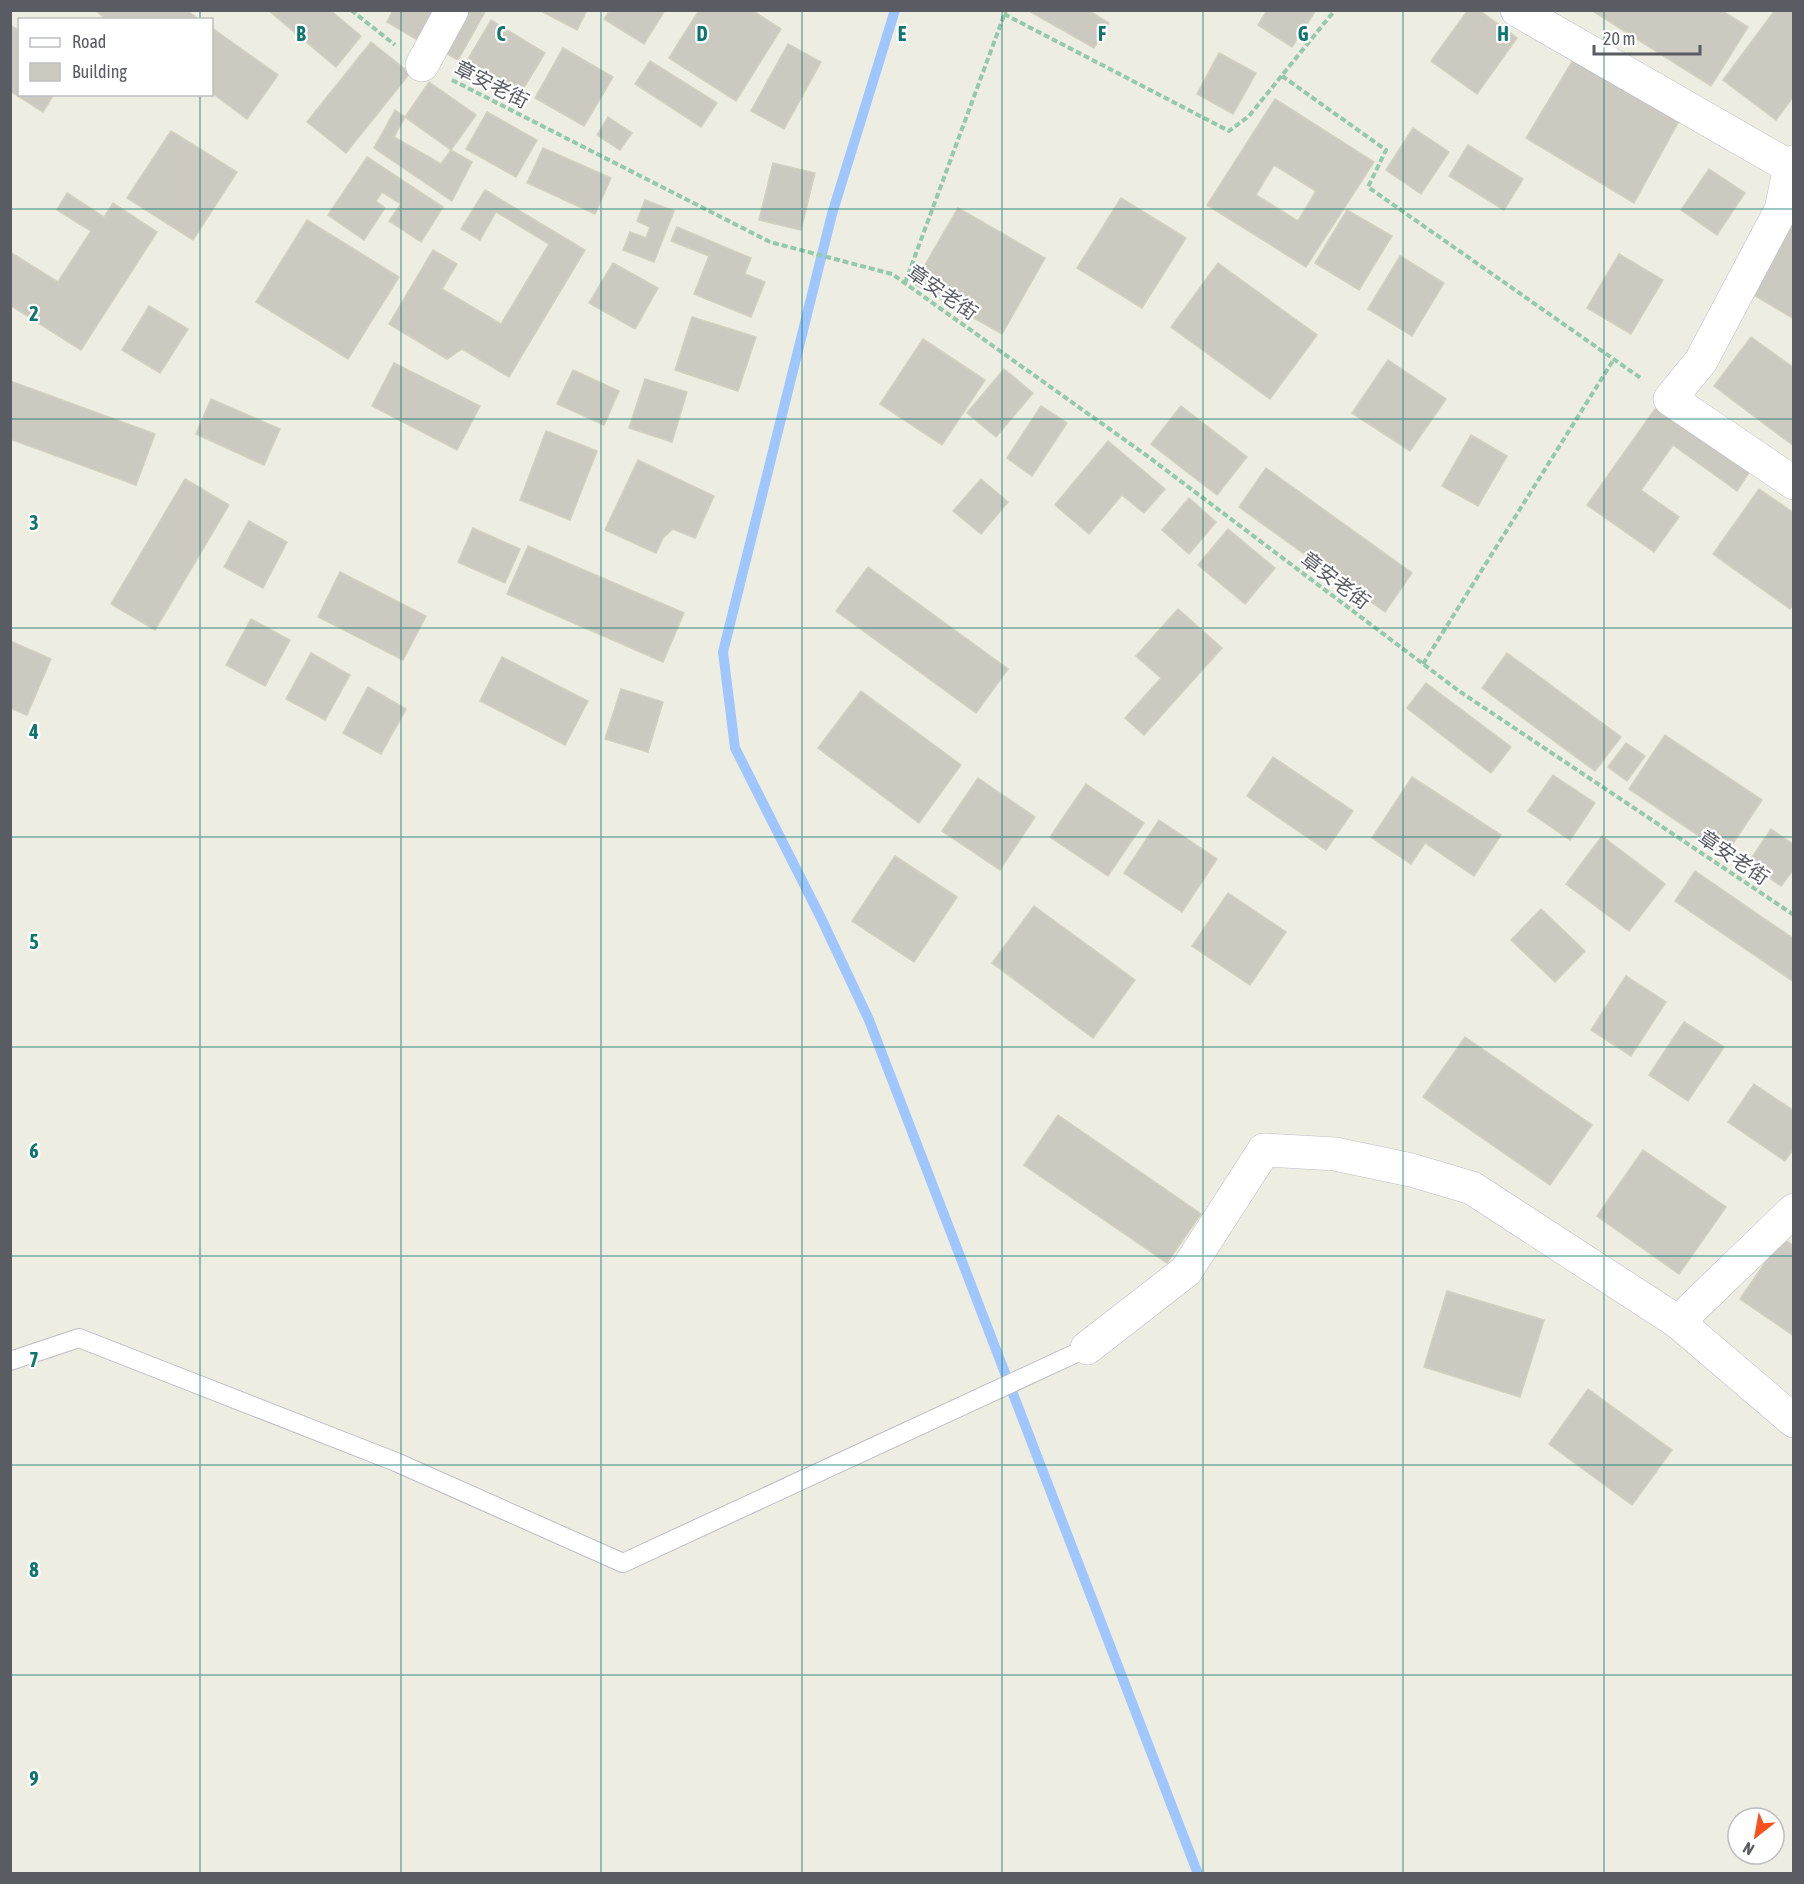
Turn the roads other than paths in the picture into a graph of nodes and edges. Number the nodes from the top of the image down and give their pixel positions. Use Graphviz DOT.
graph roads {
  1 [pos="452,10"];
  2 [pos="1517,10"];
  3 [pos="422,65"];
  4 [pos="1792,165"];
  5 [pos="1794,483"];
  6 [pos="1794,1210"];
  7 [pos="1678,1322"];
  8 [pos="1087,1348"];
  9 [pos="10,1361"];
  10 [pos="1794,1421"];
  1 -- 3 [label="street"];
  2 -- 4 [label="street"];
  4 -- 5 [label="street"];
  6 -- 7 [label="street"];
  7 -- 8 [label="street"];
  7 -- 10 [label="street"];
  8 -- 9 [label="lane"];
}
